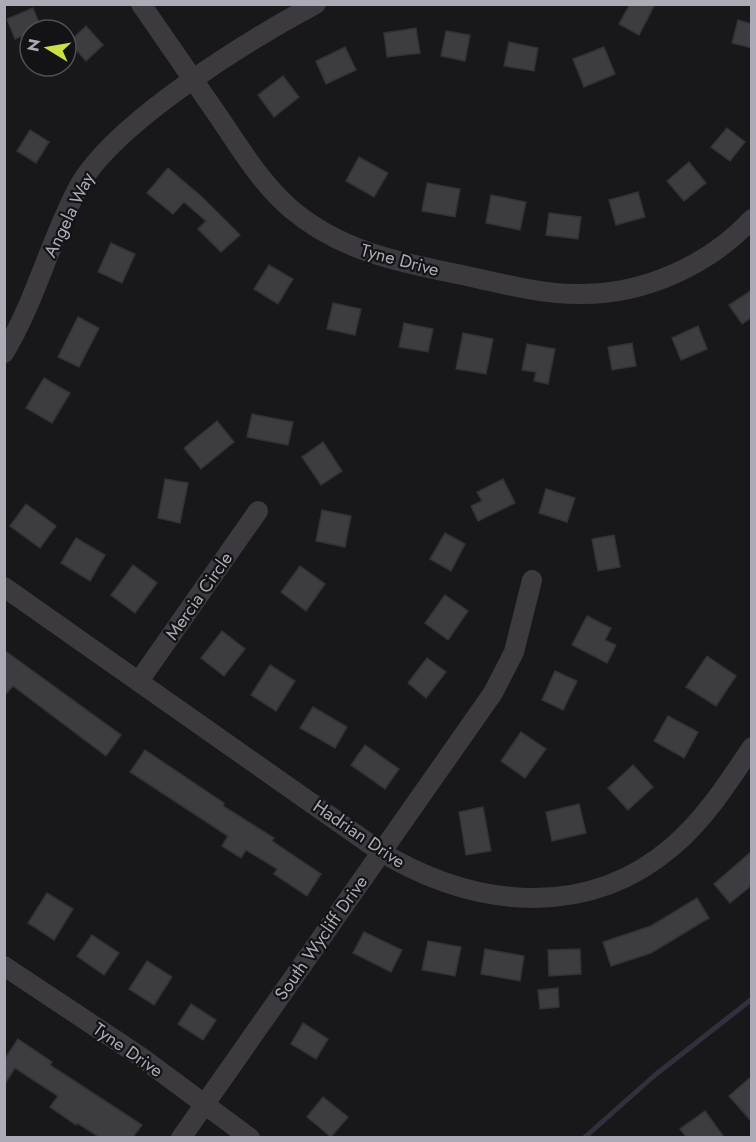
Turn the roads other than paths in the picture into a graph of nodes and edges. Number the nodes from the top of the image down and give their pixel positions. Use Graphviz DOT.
graph roads {
  1 [pos="141,4"];
  2 [pos="316,4"];
  3 [pos="194,80"];
  4 [pos="752,219"];
  5 [pos="4,353"];
  6 [pos="258,511"];
  7 [pos="532,580"];
  8 [pos="4,587"];
  9 [pos="140,681"];
  10 [pos="752,747"];
  11 [pos="381,852"];
  12 [pos="4,966"];
  13 [pos="204,1104"];
  14 [pos="181,1137"];
  15 [pos="250,1137"];
  1 -- 3 [label="street, Tyne Drive"];
  2 -- 3 [label="street, Angela Way"];
  3 -- 4 [label="street, Tyne Drive"];
  3 -- 5 [label="street, Angela Way"];
  6 -- 9 [label="street, Mercia Circle"];
  7 -- 11 [label="street, South Wycliff Drive"];
  8 -- 9 [label="street, Hadrian Drive"];
  9 -- 11 [label="street, Hadrian Drive"];
  10 -- 11 [label="street, Hadrian Drive"];
  11 -- 13 [label="street, South Wycliff Drive"];
  12 -- 13 [label="street, Tyne Drive"];
  13 -- 14 [label="street, South Wycliff Drive"];
  13 -- 15 [label="street, Tyne Drive"];
}
